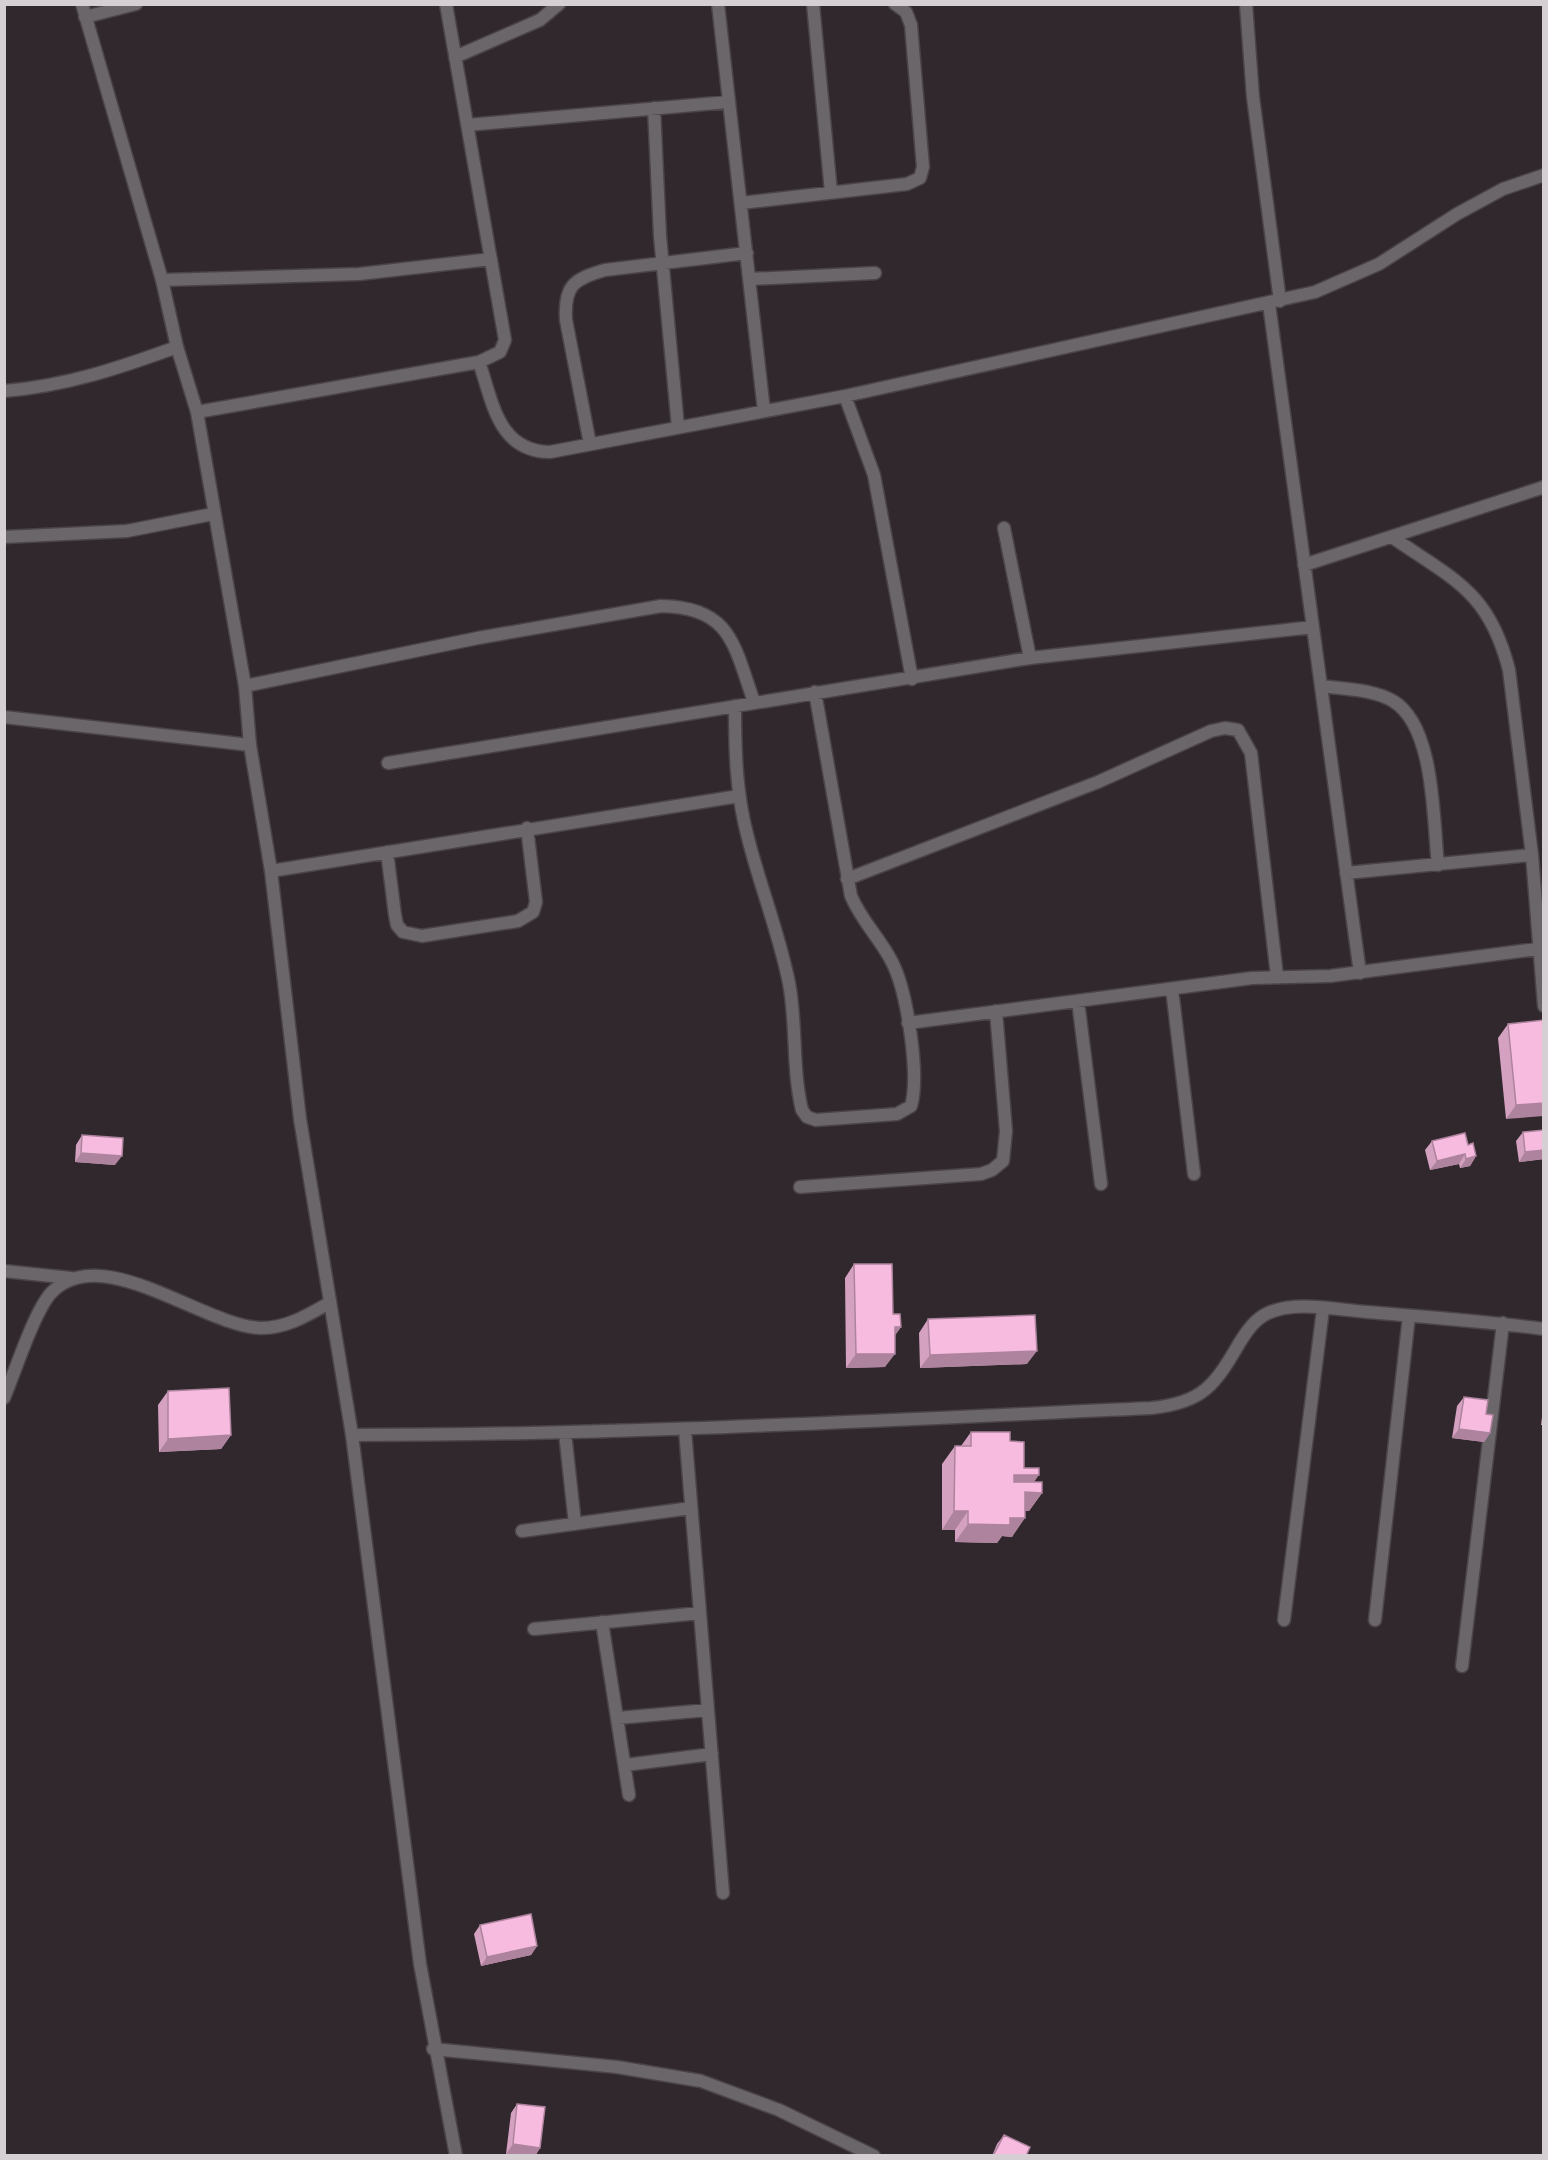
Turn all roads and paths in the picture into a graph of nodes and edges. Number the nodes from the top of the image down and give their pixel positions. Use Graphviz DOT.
graph roads {
  1 [pos="136,4"];
  2 [pos="446,4"];
  3 [pos="559,4"];
  4 [pos="718,4"];
  5 [pos="813,4"];
  6 [pos="895,4"];
  7 [pos="1246,4"];
  8 [pos="83,11"];
  9 [pos="455,57"];
  10 [pos="728,102"];
  11 [pos="654,108"];
  12 [pos="467,125"];
  13 [pos="1544,175"];
  14 [pos="831,192"];
  15 [pos="741,203"];
  16 [pos="747,252"];
  17 [pos="491,259"];
  18 [pos="662,262"];
  19 [pos="875,273"];
  20 [pos="750,279"];
  21 [pos="162,280"];
  22 [pos="1274,302"];
  23 [pos="177,347"];
  24 [pos="479,362"];
  25 [pos="4,391"];
  26 [pos="845,396"];
  27 [pos="764,411"];
  28 [pos="197,412"];
  29 [pos="678,427"];
  30 [pos="590,444"];
  31 [pos="1544,477"];
  32 [pos="1538,489"];
  33 [pos="213,514"];
  34 [pos="1004,528"];
  35 [pos="4,537"];
  36 [pos="1392,537"];
  37 [pos="1304,565"];
  38 [pos="1313,627"];
  39 [pos="1030,658"];
  40 [pos="912,678"];
  41 [pos="245,686"];
  42 [pos="1321,686"];
  43 [pos="815,692"];
  44 [pos="754,702"];
  45 [pos="735,706"];
  46 [pos="4,717"];
  47 [pos="250,745"];
  48 [pos="388,763"];
  49 [pos="739,796"];
  50 [pos="527,828"];
  51 [pos="387,852"];
  52 [pos="1532,855"];
  53 [pos="1438,865"];
  54 [pos="271,871"];
  55 [pos="1346,873"];
  56 [pos="847,879"];
  57 [pos="1542,948"];
  58 [pos="1360,973"];
  59 [pos="1277,976"];
  60 [pos="1172,989"];
  61 [pos="1078,1001"];
  62 [pos="1544,1006"];
  63 [pos="996,1011"];
  64 [pos="908,1023"];
  65 [pos="1194,1174"];
  66 [pos="1101,1184"];
  67 [pos="800,1187"];
  68 [pos="4,1271"];
  69 [pos="71,1278"];
  70 [pos="329,1303"];
  71 [pos="1323,1309"];
  72 [pos="1409,1316"];
  73 [pos="1503,1323"];
  74 [pos="1544,1329"];
  75 [pos="4,1398"];
  76 [pos="685,1430"];
  77 [pos="565,1433"];
  78 [pos="352,1435"];
  79 [pos="691,1508"];
  80 [pos="574,1524"];
  81 [pos="522,1531"];
  82 [pos="700,1613"];
  83 [pos="1284,1620"];
  84 [pos="1375,1620"];
  85 [pos="602,1622"];
  86 [pos="534,1629"];
  87 [pos="1462,1666"];
  88 [pos="708,1710"];
  89 [pos="618,1718"];
  90 [pos="712,1754"];
  91 [pos="625,1765"];
  92 [pos="629,1795"];
  93 [pos="723,1893"];
  94 [pos="434,2049"];
  95 [pos="456,2156"];
  96 [pos="874,2156"];
  1 -- 8 [label="street"];
  2 -- 9 [label="street"];
  3 -- 9 [label="street"];
  4 -- 10 [label="street"];
  5 -- 14 [label="street"];
  6 -- 14 [label="street"];
  7 -- 22 [label="street"];
  8 -- 21 [label="street"];
  9 -- 12 [label="street"];
  10 -- 11 [label="street"];
  10 -- 15 [label="street"];
  11 -- 12 [label="street"];
  11 -- 18 [label="street"];
  12 -- 17 [label="street"];
  13 -- 22 [label="street"];
  14 -- 15 [label="street"];
  15 -- 16 [label="street"];
  16 -- 18 [label="street"];
  16 -- 20 [label="street"];
  17 -- 21 [label="street"];
  17 -- 24 [label="street"];
  18 -- 29 [label="street"];
  18 -- 30 [label="street"];
  19 -- 20 [label="street"];
  20 -- 27 [label="street"];
  21 -- 23 [label="street"];
  22 -- 26 [label="street"];
  22 -- 37 [label="street"];
  23 -- 25 [label="street"];
  23 -- 28 [label="street"];
  24 -- 28 [label="street"];
  24 -- 30 [label="street"];
  26 -- 27 [label="street"];
  26 -- 40 [label="street"];
  27 -- 29 [label="street"];
  28 -- 33 [label="street"];
  29 -- 30 [label="street"];
  31 -- 32 [label="street"];
  32 -- 36 [label="street"];
  33 -- 35 [label="street"];
  33 -- 41 [label="street"];
  34 -- 39 [label="street"];
  36 -- 37 [label="street"];
  36 -- 52 [label="street"];
  37 -- 38 [label="street"];
  38 -- 39 [label="street"];
  38 -- 42 [label="street"];
  39 -- 40 [label="street"];
  40 -- 43 [label="street"];
  41 -- 44 [label="street"];
  41 -- 47 [label="street"];
  42 -- 53 [label="street"];
  42 -- 55 [label="street"];
  43 -- 44 [label="street"];
  43 -- 56 [label="street"];
  44 -- 45 [label="street"];
  45 -- 48 [label="street"];
  45 -- 49 [label="street"];
  46 -- 47 [label="street"];
  47 -- 54 [label="street"];
  49 -- 50 [label="street"];
  49 -- 64 [label="street"];
  50 -- 51 [label="street"];
  50 -- 51 [label="street"];
  51 -- 54 [label="street"];
  52 -- 53 [label="street"];
  52 -- 57 [label="street"];
  53 -- 55 [label="street"];
  54 -- 70 [label="street"];
  55 -- 58 [label="street"];
  56 -- 59 [label="street"];
  56 -- 64 [label="street"];
  57 -- 58 [label="street"];
  57 -- 62 [label="street"];
  58 -- 59 [label="street"];
  59 -- 60 [label="street"];
  60 -- 61 [label="street"];
  60 -- 65 [label="street"];
  61 -- 63 [label="street"];
  61 -- 66 [label="street"];
  63 -- 64 [label="street"];
  63 -- 67 [label="street"];
  68 -- 69 [label="street"];
  69 -- 70 [label="street"];
  69 -- 75 [label="street"];
  70 -- 78 [label="street"];
  71 -- 72 [label="street"];
  71 -- 76 [label="street"];
  71 -- 83 [label="street"];
  72 -- 73 [label="street"];
  72 -- 84 [label="street"];
  73 -- 74 [label="street"];
  73 -- 87 [label="street"];
  76 -- 77 [label="street"];
  76 -- 79 [label="street"];
  77 -- 78 [label="street"];
  77 -- 80 [label="street"];
  78 -- 94 [label="street"];
  79 -- 80 [label="street"];
  79 -- 82 [label="street"];
  80 -- 81 [label="street"];
  82 -- 85 [label="street"];
  82 -- 88 [label="street"];
  85 -- 86 [label="street"];
  85 -- 89 [label="street"];
  88 -- 89 [label="street"];
  88 -- 90 [label="street"];
  89 -- 91 [label="street"];
  90 -- 91 [label="street"];
  90 -- 93 [label="street"];
  91 -- 92 [label="street"];
  94 -- 95 [label="street"];
  94 -- 96 [label="street"];
}
